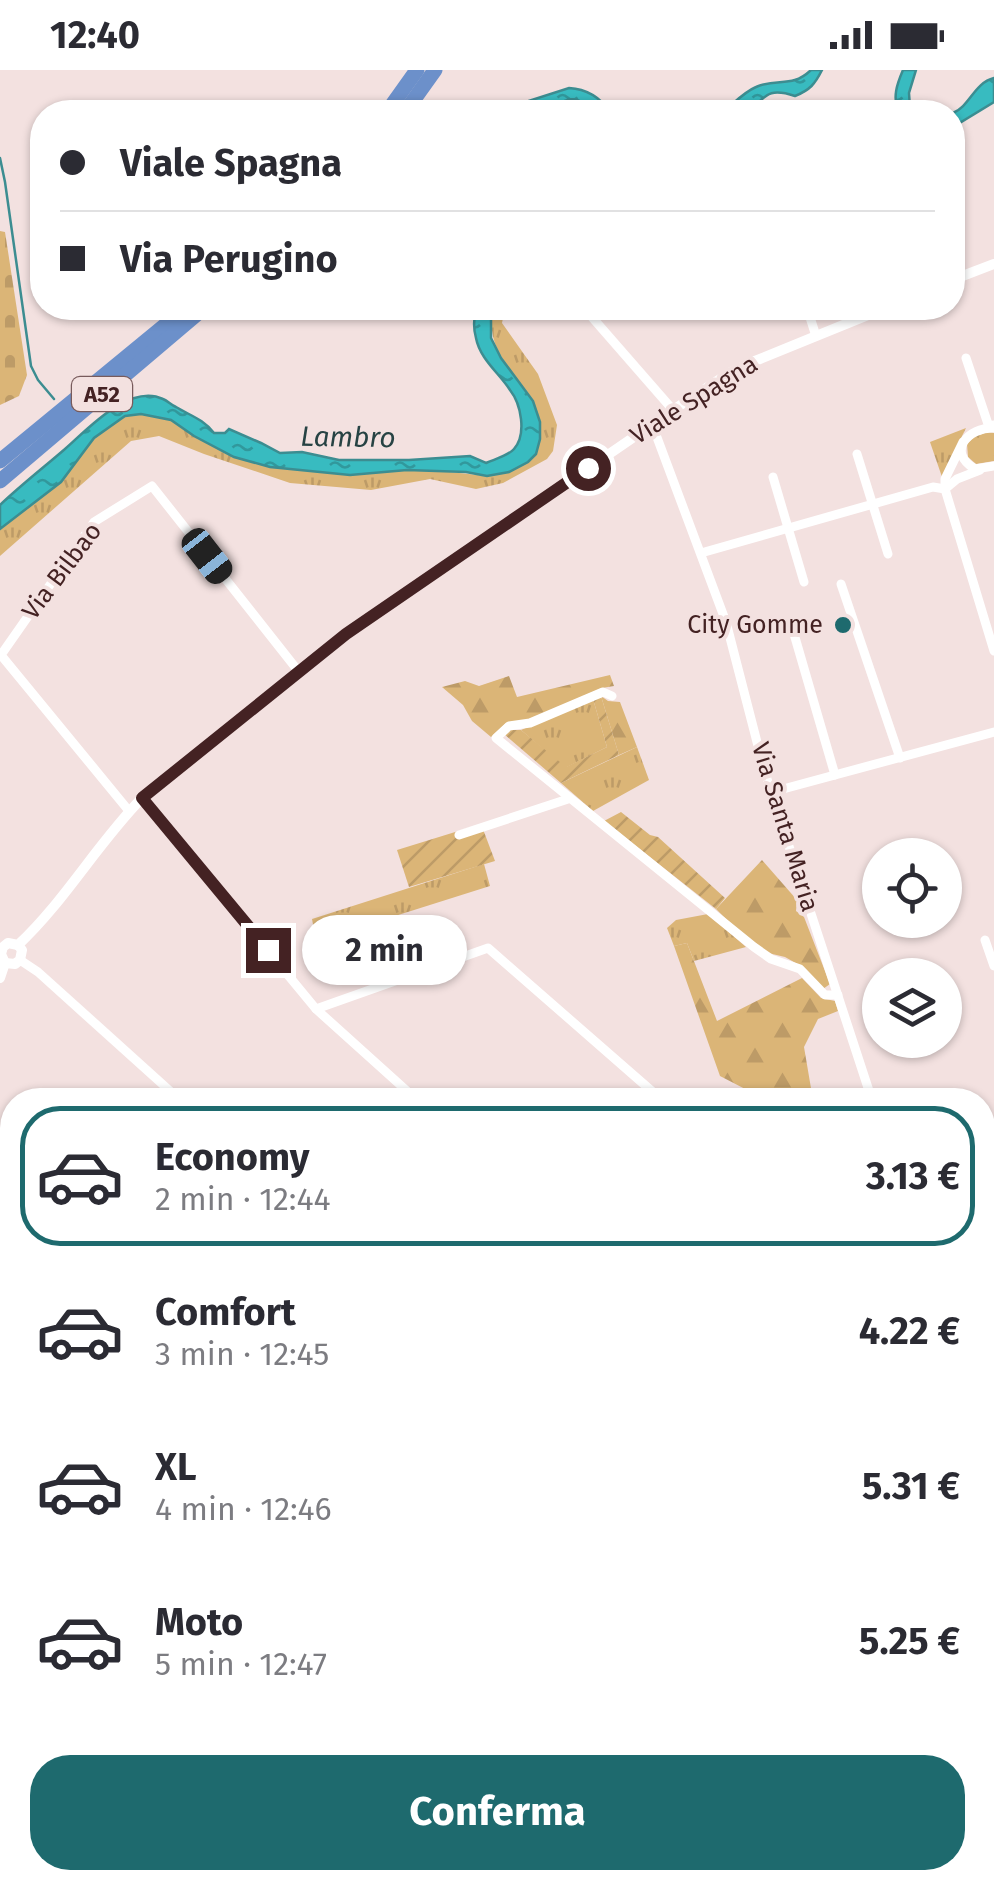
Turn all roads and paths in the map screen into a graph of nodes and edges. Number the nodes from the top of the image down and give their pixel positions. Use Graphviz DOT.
graph roads {
  1 [pos="417,70"];
  2 [pos="435,70"];
  3 [pos="396,100"];
  4 [pos="414,100"];
  5 [pos="994,264"];
  6 [pos="965,275"];
  7 [pos="171,320"];
  8 [pos="190,320"];
  9 [pos="595,320"];
  10 [pos="811,320"];
  11 [pos="855,320"];
  12 [pos="816,336"];
  13 [pos="966,358"];
  14 [pos="674,410"];
  15 [pos="652,424"];
  16 [pos="992,427"];
  17 [pos="963,442"];
  18 [pos="857,454"];
  19 [pos="0,461"];
  20 [pos="994,466"];
  21 [pos="980,470"];
  22 [pos="773,477"];
  23 [pos="0,481"];
  24 [pos="945,489"];
  25 [pos="873,504"];
  26 [pos="788,528"];
  27 [pos="701,553"];
  28 [pos="888,554"];
  29 [pos="804,582"];
  30 [pos="842,584"];
  31 [pos="792,627"];
  32 [pos="994,651"];
  33 [pos="299,672"];
  34 [pos="612,696"];
  35 [pos="994,732"];
  36 [pos="900,758"];
  37 [pos="835,776"];
  38 [pos="772,792"];
  39 [pos="142,798"];
  40 [pos="568,798"];
  41 [pos="129,811"];
  42 [pos="458,835"];
  43 [pos="985,940"];
  44 [pos="18,945"];
  45 [pos="20,960"];
  46 [pos="6,963"];
  47 [pos="994,966"];
  48 [pos="0,978"];
  49 [pos="838,995"];
  50 [pos="316,1009"];
  51 [pos="167,1088"];
  52 [pos="403,1088"];
  53 [pos="648,1088"];
  54 [pos="868,1088"];
  1 -- 3 [label="highway"];
  2 -- 4 [label="highway"];
  5 -- 6 [label="street"];
  7 -- 19 [label="highway, A52"];
  8 -- 23 [label="highway, A52"];
  9 -- 14 [label="street"];
  10 -- 12 [label="street"];
  11 -- 12 [label="street, Viale Spagna"];
  12 -- 14 [label="street, Viale Spagna"];
  13 -- 16 [label="street"];
  14 -- 15 [label="street, Viale Spagna"];
  15 -- 27 [label="street, Via Santa Maria"];
  15 -- 33 [label="street, Viale Spagna"];
  16 -- 17 [label="street"];
  17 -- 21 [label="street"];
  17 -- 24 [label="street"];
  18 -- 25 [label="street"];
  20 -- 21 [label="street"];
  21 -- 24 [label="street"];
  22 -- 26 [label="street"];
  24 -- 25 [label="street"];
  24 -- 32 [label="street"];
  25 -- 26 [label="street"];
  25 -- 28 [label="street"];
  26 -- 27 [label="street"];
  26 -- 29 [label="street"];
  27 -- 38 [label="street, Via Santa Maria"];
  30 -- 36 [label="street"];
  31 -- 37 [label="street"];
  33 -- 39 [label="street, Viale Spagna"];
  33 -- 41 [label="street, Via Bilbao"];
  34 -- 40 [label="street"];
  35 -- 36 [label="street"];
  36 -- 37 [label="street"];
  37 -- 38 [label="street"];
  38 -- 49 [label="street, Via Santa Maria"];
  39 -- 41 [label="street, Viale Spagna"];
  39 -- 50 [label="street"];
  40 -- 42 [label="street"];
  40 -- 49 [label="street"];
  41 -- 44 [label="street, Viale Spagna"];
  43 -- 47 [label="street"];
  44 -- 45 [label="street"];
  44 -- 46 [label="street, Viale Spagna"];
  45 -- 46 [label="street"];
  45 -- 51 [label="street"];
  46 -- 48 [label="street, Viale Spagna"];
  49 -- 54 [label="street, Via Santa Maria"];
  50 -- 52 [label="street"];
  50 -- 53 [label="street"];
}
